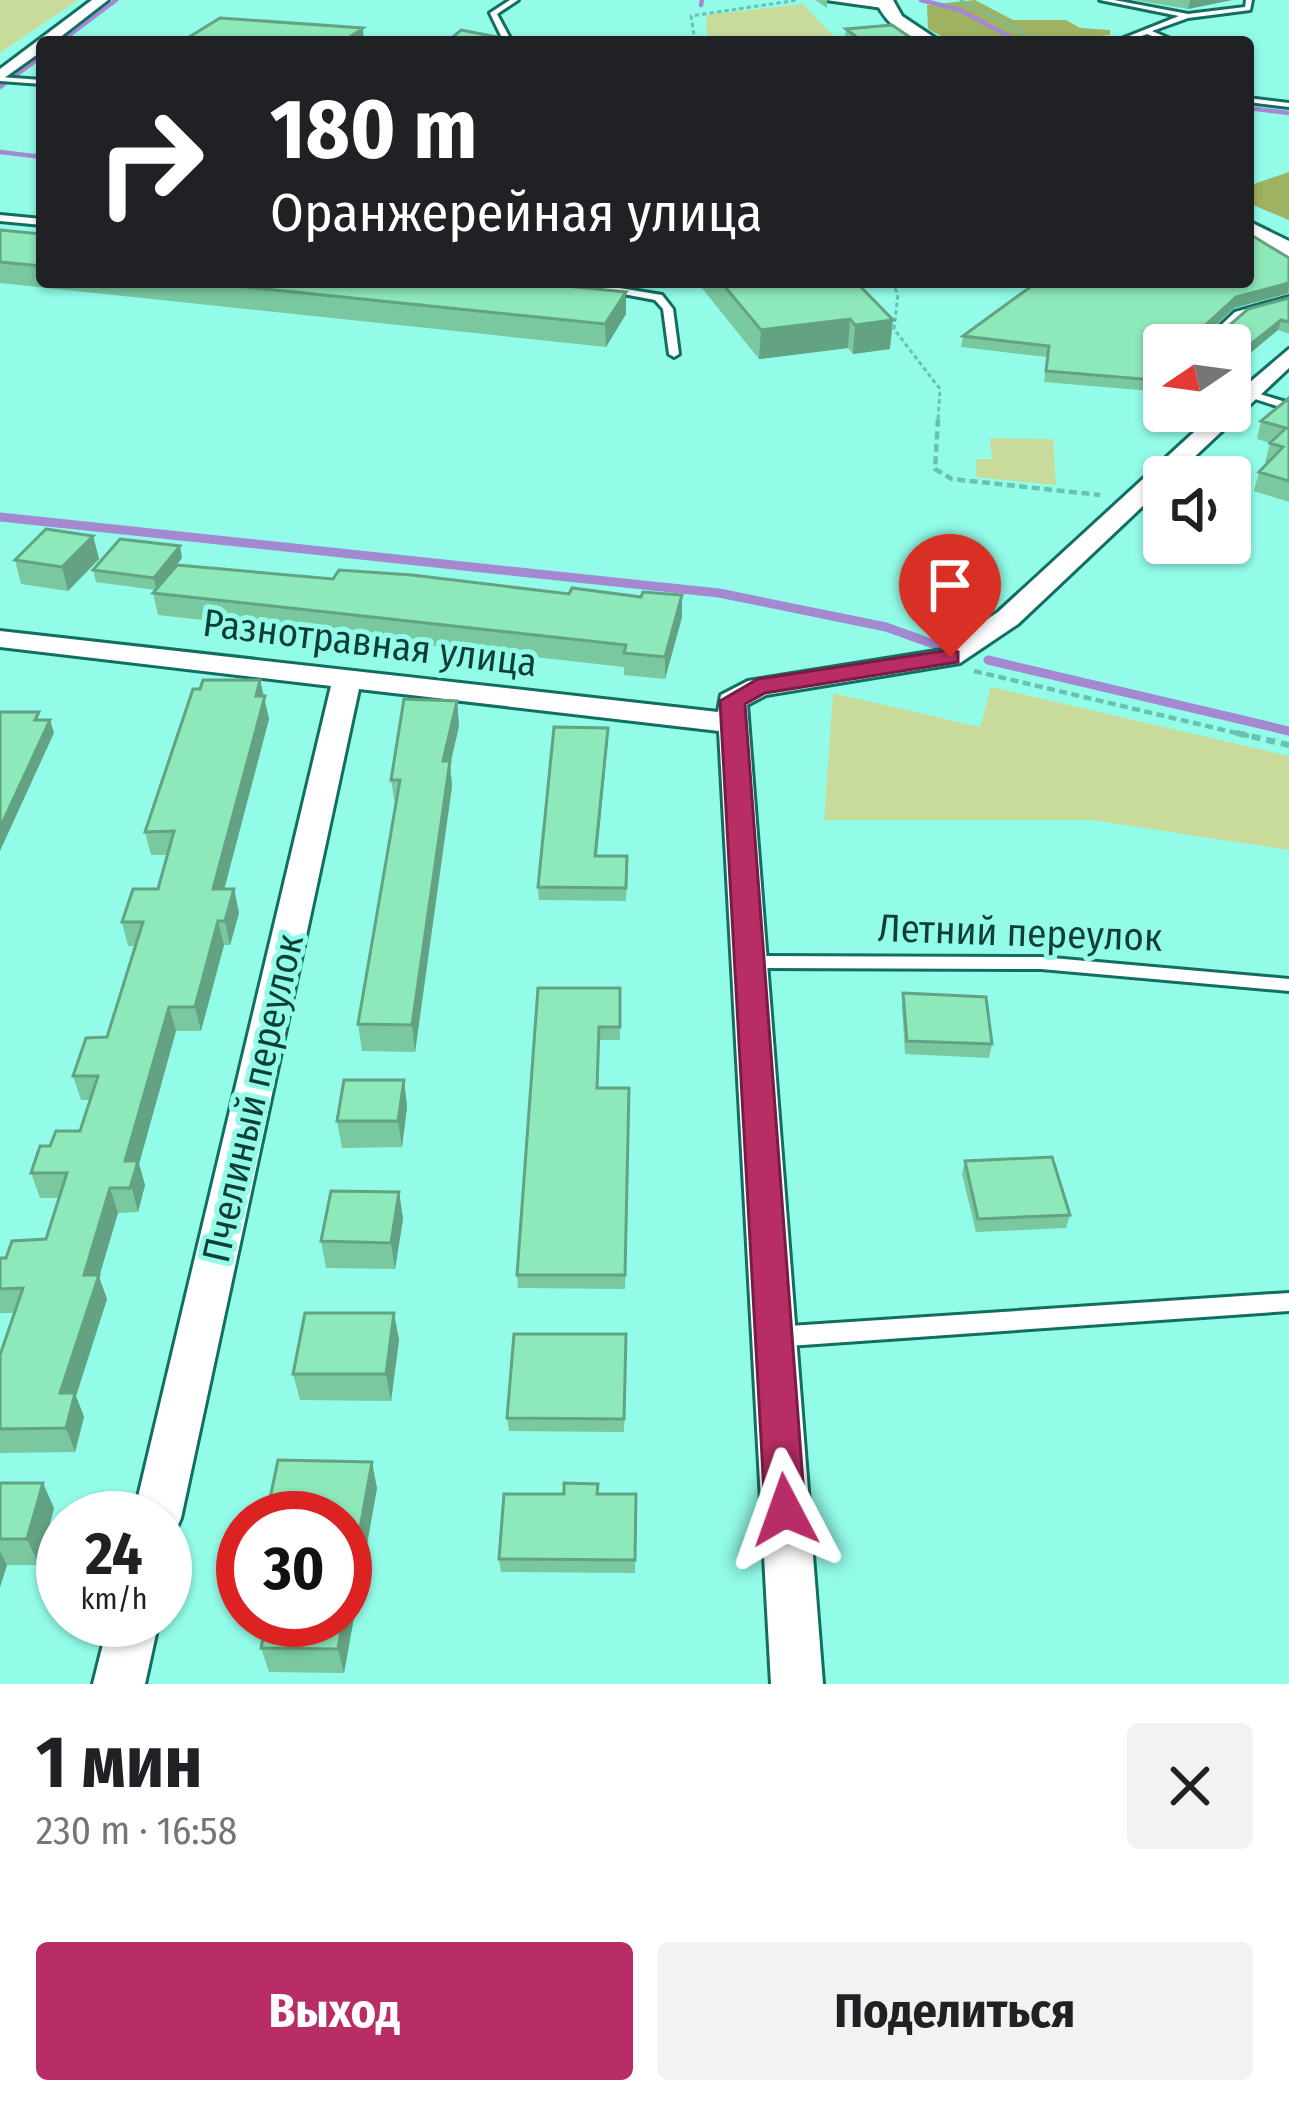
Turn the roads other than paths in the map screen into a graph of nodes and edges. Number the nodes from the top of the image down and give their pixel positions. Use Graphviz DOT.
graph roads {
  1 [pos="100,0"];
  2 [pos="515,0"];
  3 [pos="833,0"];
  4 [pos="1103,0"];
  5 [pos="1249,0"];
  6 [pos="883,2"];
  7 [pos="1188,16"];
  8 [pos="1150,33"];
  9 [pos="53,36"];
  10 [pos="505,36"];
  11 [pos="924,36"];
  12 [pos="1139,36"];
  13 [pos="1158,36"];
  14 [pos="36,49"];
  15 [pos="0,77"];
  16 [pos="36,81"];
  17 [pos="1254,101"];
  18 [pos="1289,105"];
  19 [pos="0,218"];
  20 [pos="36,222"];
  21 [pos="1254,233"];
  22 [pos="1289,252"];
  23 [pos="602,288"];
  24 [pos="1289,300"];
  25 [pos="1228,324"];
  26 [pos="674,354"];
  27 [pos="1289,356"];
  28 [pos="1251,393"];
  29 [pos="1251,394"];
  30 [pos="1289,407"];
  31 [pos="1210,432"];
  32 [pos="0,639"];
  33 [pos="346,679"];
  34 [pos="730,723"];
  35 [pos="748,962"];
  36 [pos="1289,985"];
  37 [pos="1289,1302"];
  38 [pos="773,1337"];
  39 [pos="163,1491"];
  40 [pos="128,1647"];
  41 [pos="119,1684"];
  42 [pos="797,1684"];
  1 -- 9 [label="street"];
  2 -- 10 [label="lane"];
  3 -- 6 [label="street"];
  4 -- 7 [label="lane"];
  5 -- 7 [label="lane"];
  6 -- 11 [label="main road"];
  7 -- 8 [label="lane"];
  8 -- 12 [label="lane"];
  8 -- 13 [label="lane"];
  14 -- 15 [label="street"];
  15 -- 16 [label="lane"];
  17 -- 18 [label="lane"];
  19 -- 20 [label="lane"];
  21 -- 22 [label="main road"];
  23 -- 26 [label="lane"];
  24 -- 25 [label="lane"];
  27 -- 28 [label="street"];
  29 -- 30 [label="lane"];
  31 -- 34 [label="street"];
  32 -- 33 [label="street, Разнотравная улица"];
  33 -- 34 [label="street, Разнотравная улица"];
  33 -- 39 [label="street, Пчелиный переулок"];
  34 -- 35 [label="street"];
  35 -- 36 [label="lane, Летний переулок"];
  35 -- 38 [label="street"];
  37 -- 38 [label="lane"];
  38 -- 42 [label="street"];
  40 -- 41 [label="street"];
}
